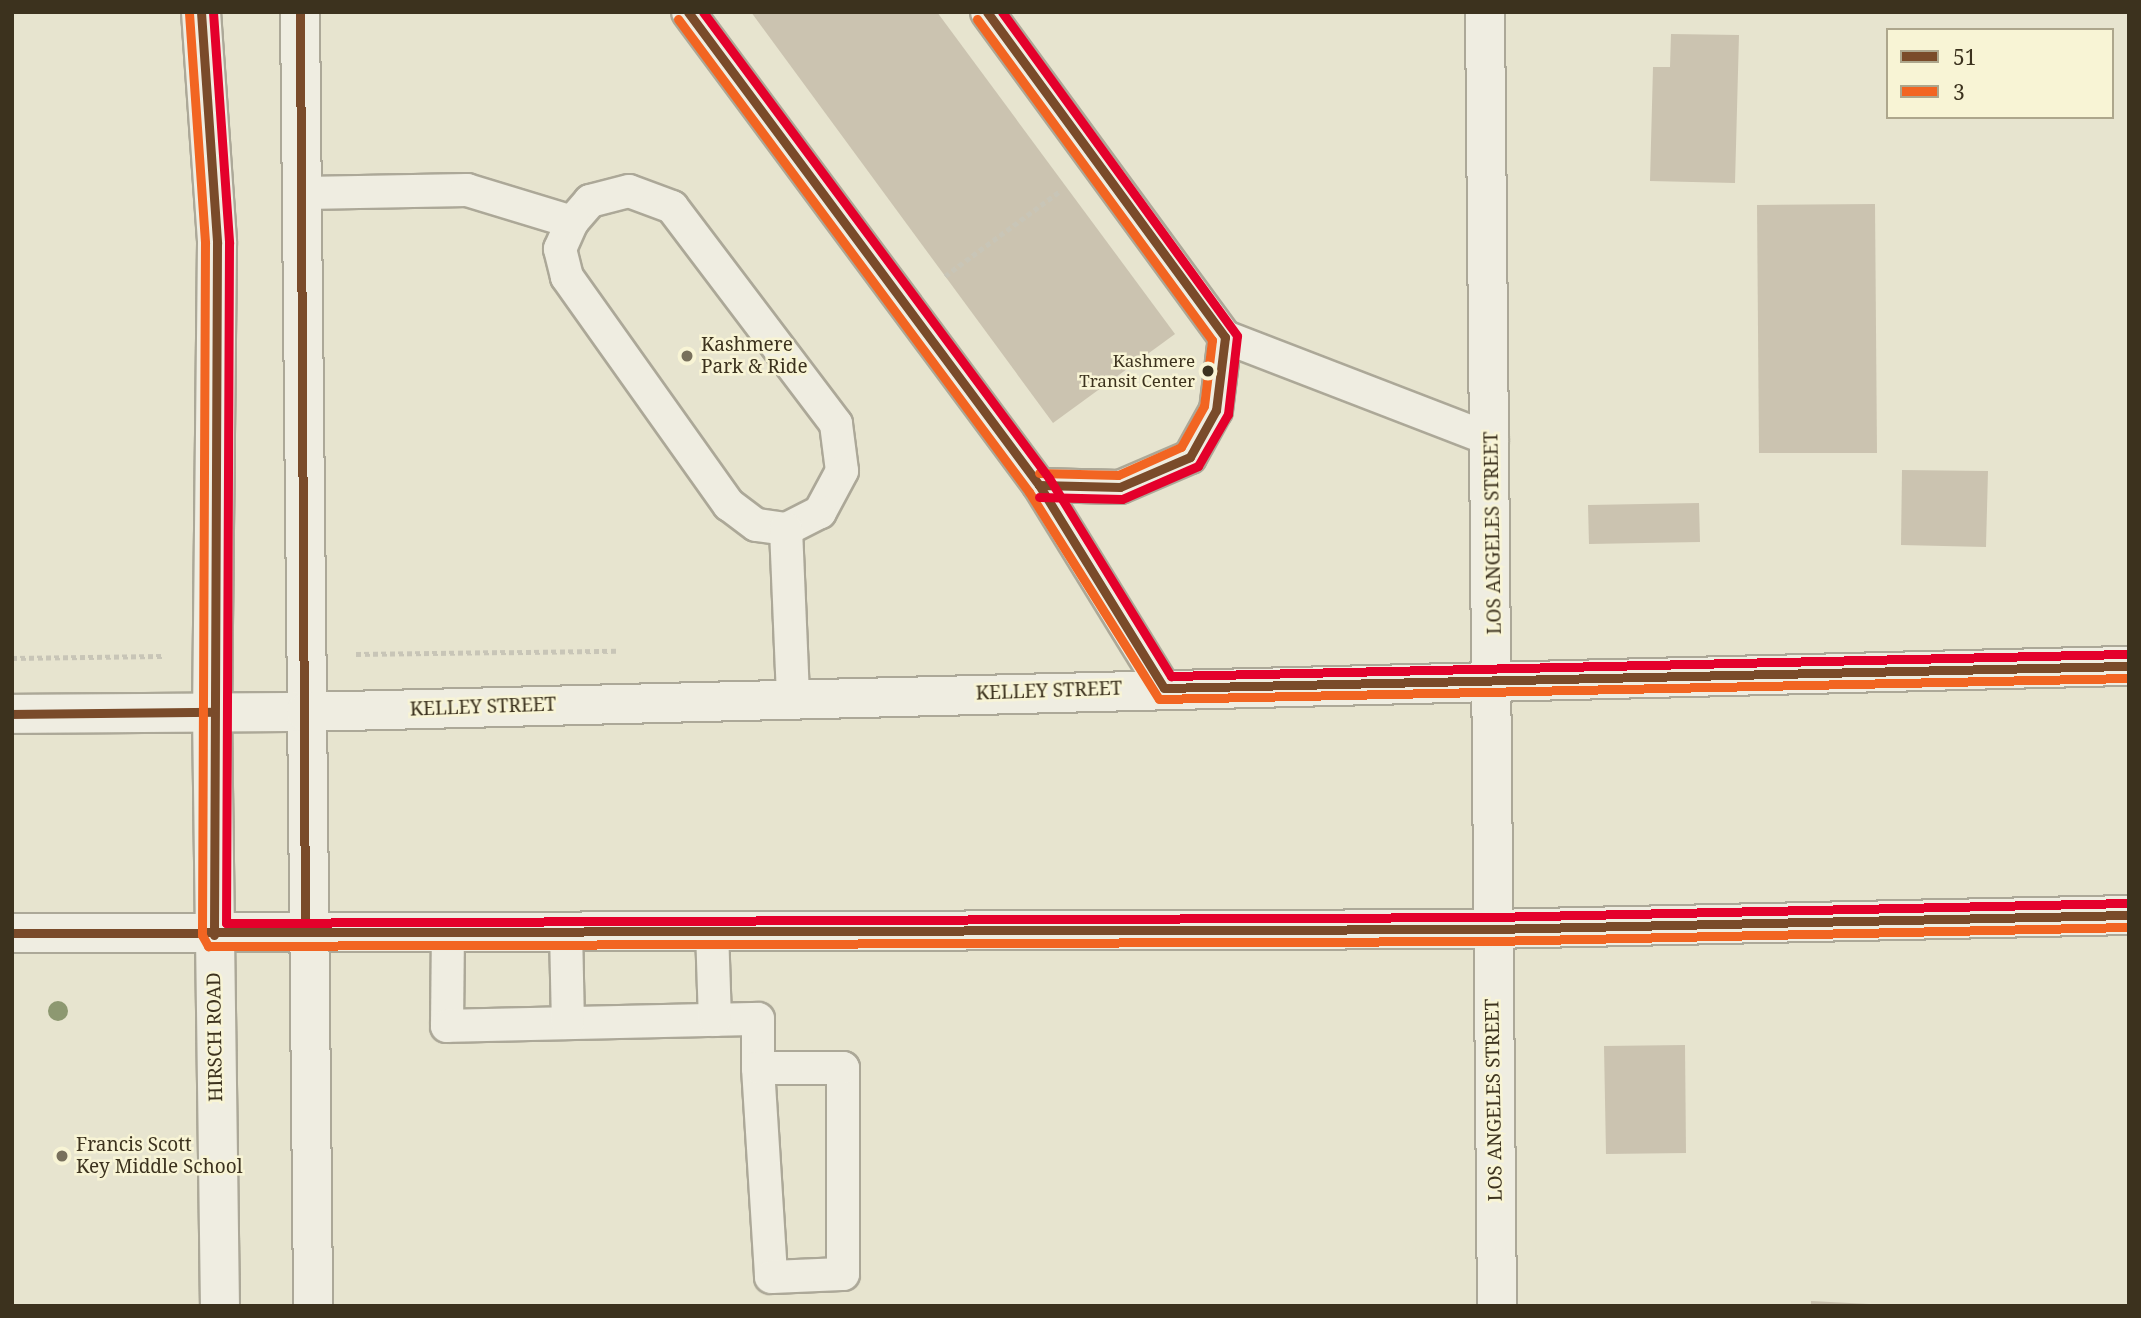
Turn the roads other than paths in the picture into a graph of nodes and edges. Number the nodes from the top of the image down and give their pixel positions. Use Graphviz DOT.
graph roads {
  1 [pos="201,12"];
  2 [pos="300,12"];
  3 [pos="688,12"];
  4 [pos="987,12"];
  5 [pos="1485,12"];
  6 [pos="304,193"];
  7 [pos="572,222"];
  8 [pos="1225,337"];
  9 [pos="1492,440"];
  10 [pos="1039,485"];
  11 [pos="786,529"];
  12 [pos="2129,666"];
  13 [pos="1495,679"];
  14 [pos="1164,688"];
  15 [pos="793,698"];
  16 [pos="212,712"];
  17 [pos="306,712"];
  18 [pos="12,714"];
  19 [pos="2129,915"];
  20 [pos="1492,929"];
  21 [pos="305,930"];
  22 [pos="448,930"];
  23 [pos="566,930"];
  24 [pos="712,930"];
  25 [pos="12,933"];
  26 [pos="214,935"];
  27 [pos="715,1020"];
  28 [pos="568,1023"];
  29 [pos="758,1068"];
  30 [pos="220,1306"];
  31 [pos="313,1306"];
  32 [pos="1497,1306"];
  1 -- 16 [label="main road, HIRSCH ROAD"];
  2 -- 6 [label="main road"];
  3 -- 10 [label="lane"];
  4 -- 8 [label="lane"];
  5 -- 9 [label="main road, LOS ANGELES STREET"];
  6 -- 7 [label="lane"];
  6 -- 17 [label="main road"];
  7 -- 11 [label="lane"];
  7 -- 11 [label="lane"];
  8 -- 9 [label="lane"];
  8 -- 10 [label="lane"];
  9 -- 13 [label="main road, LOS ANGELES STREET"];
  10 -- 14 [label="lane"];
  11 -- 15 [label="lane"];
  12 -- 13 [label="main road, KELLEY STREET"];
  13 -- 14 [label="main road, KELLEY STREET"];
  13 -- 20 [label="main road, LOS ANGELES STREET"];
  14 -- 15 [label="main road, KELLEY STREET"];
  15 -- 17 [label="main road, KELLEY STREET"];
  16 -- 17 [label="main road, KELLEY STREET"];
  16 -- 18 [label="main road, KELLEY STREET"];
  16 -- 26 [label="main road, HIRSCH ROAD"];
  17 -- 21 [label="main road"];
  19 -- 20 [label="main road"];
  20 -- 24 [label="main road"];
  20 -- 32 [label="main road, LOS ANGELES STREET"];
  21 -- 22 [label="main road"];
  21 -- 26 [label="main road"];
  21 -- 31 [label="main road"];
  22 -- 23 [label="main road"];
  22 -- 28 [label="lane"];
  23 -- 24 [label="main road"];
  23 -- 28 [label="lane"];
  24 -- 27 [label="lane"];
  25 -- 26 [label="main road"];
  26 -- 30 [label="main road, HIRSCH ROAD"];
  27 -- 28 [label="lane"];
  27 -- 29 [label="lane"];
  29 -- 29 [label="lane"];
}
